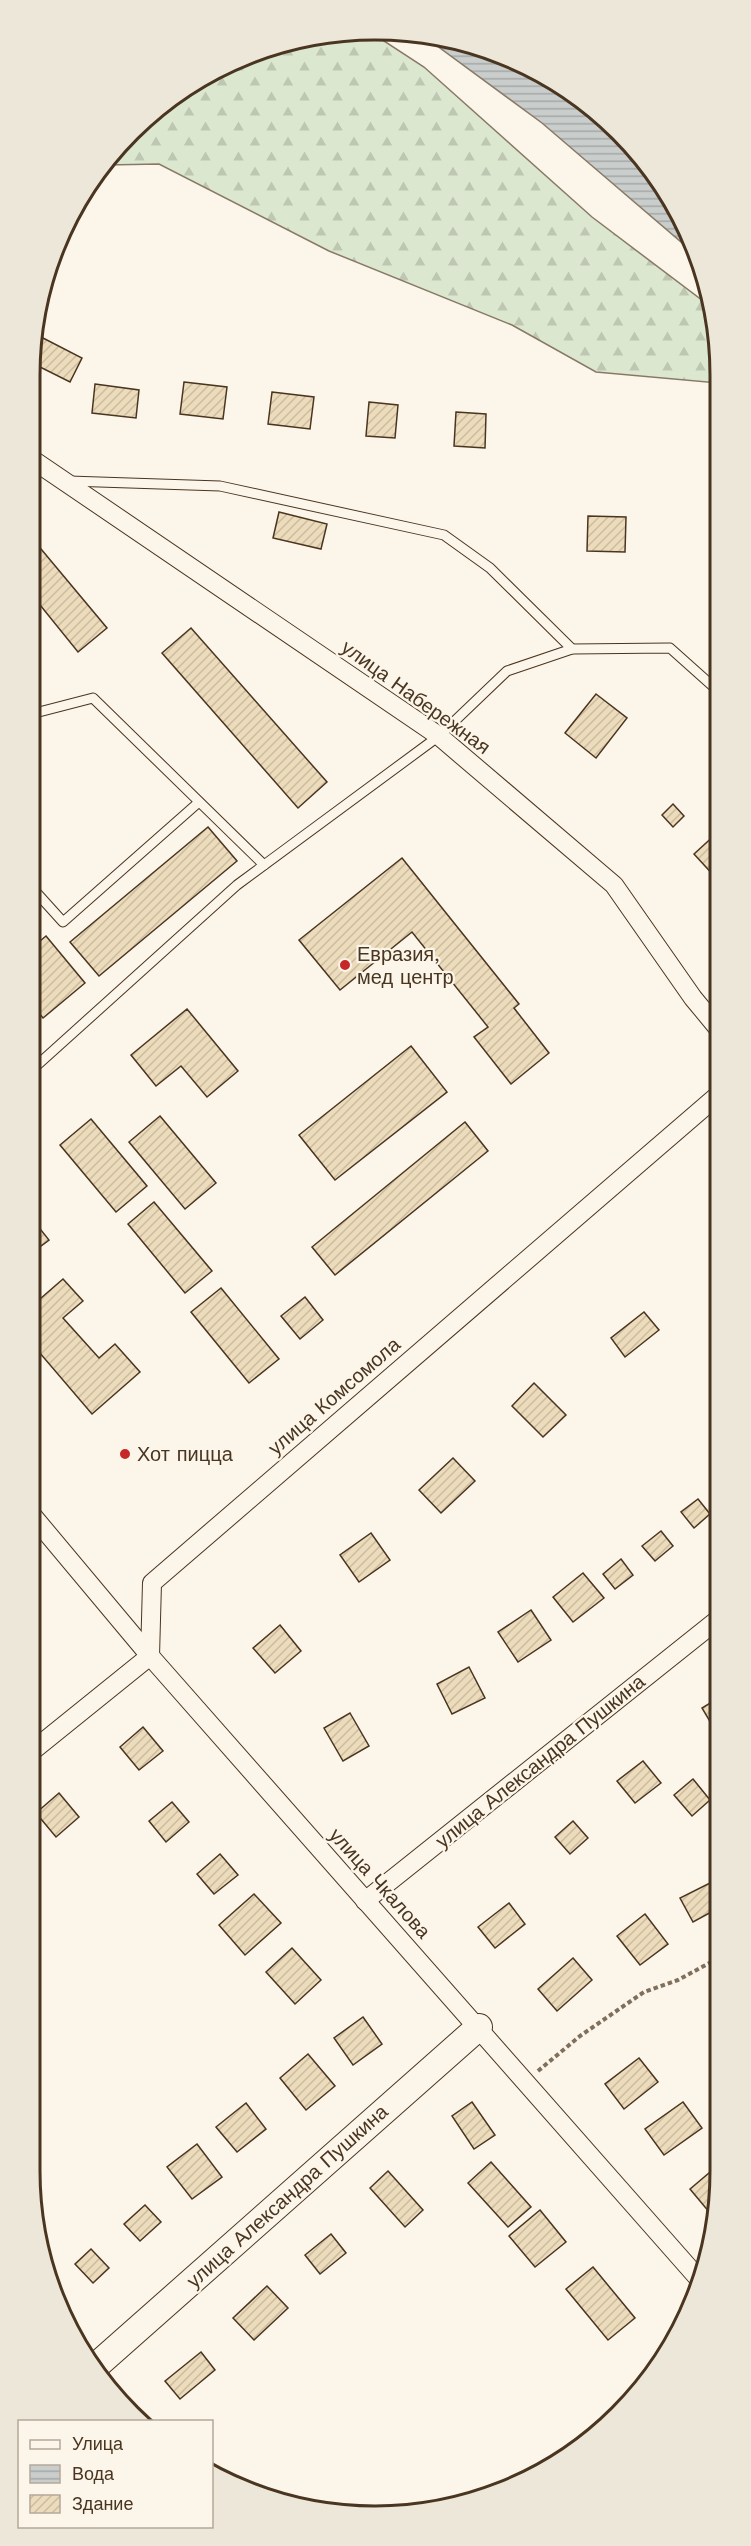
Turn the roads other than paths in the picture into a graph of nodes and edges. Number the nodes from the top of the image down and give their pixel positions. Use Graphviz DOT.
graph roads {
  1 [pos="41,465"];
  2 [pos="64,480"];
  3 [pos="572,649"];
  4 [pos="710,684"];
  5 [pos="41,711"];
  6 [pos="439,736"];
  7 [pos="199,801"];
  8 [pos="264,866"];
  9 [pos="41,898"];
  10 [pos="710,1019"];
  11 [pos="41,1062"];
  12 [pos="710,1102"];
  13 [pos="41,1526"];
  14 [pos="710,1626"];
  15 [pos="150,1656"];
  16 [pos="41,1745"];
  17 [pos="365,1902"];
  18 [pos="479,2027"];
  19 [pos="694,2274"];
  20 [pos="101,2362"];
  1 -- 2 [label="street, улица Набережная"];
  2 -- 3 [label="lane"];
  2 -- 6 [label="street, улица Набережная"];
  3 -- 4 [label="lane"];
  3 -- 6 [label="lane"];
  5 -- 7 [label="lane"];
  6 -- 8 [label="lane"];
  6 -- 10 [label="street, улица Набережная"];
  7 -- 8 [label="lane"];
  7 -- 9 [label="lane"];
  8 -- 11 [label="lane"];
  12 -- 15 [label="street, улица Комсомола"];
  13 -- 15 [label="street, улица Чкалова"];
  14 -- 17 [label="street, улица Александра Пушкина"];
  15 -- 16 [label="street"];
  15 -- 17 [label="street, улица Чкалова"];
  17 -- 18 [label="street, улица Чкалова"];
  18 -- 19 [label="street, улица Чкалова"];
  18 -- 20 [label="street, улица Александра Пушкина"];
}
